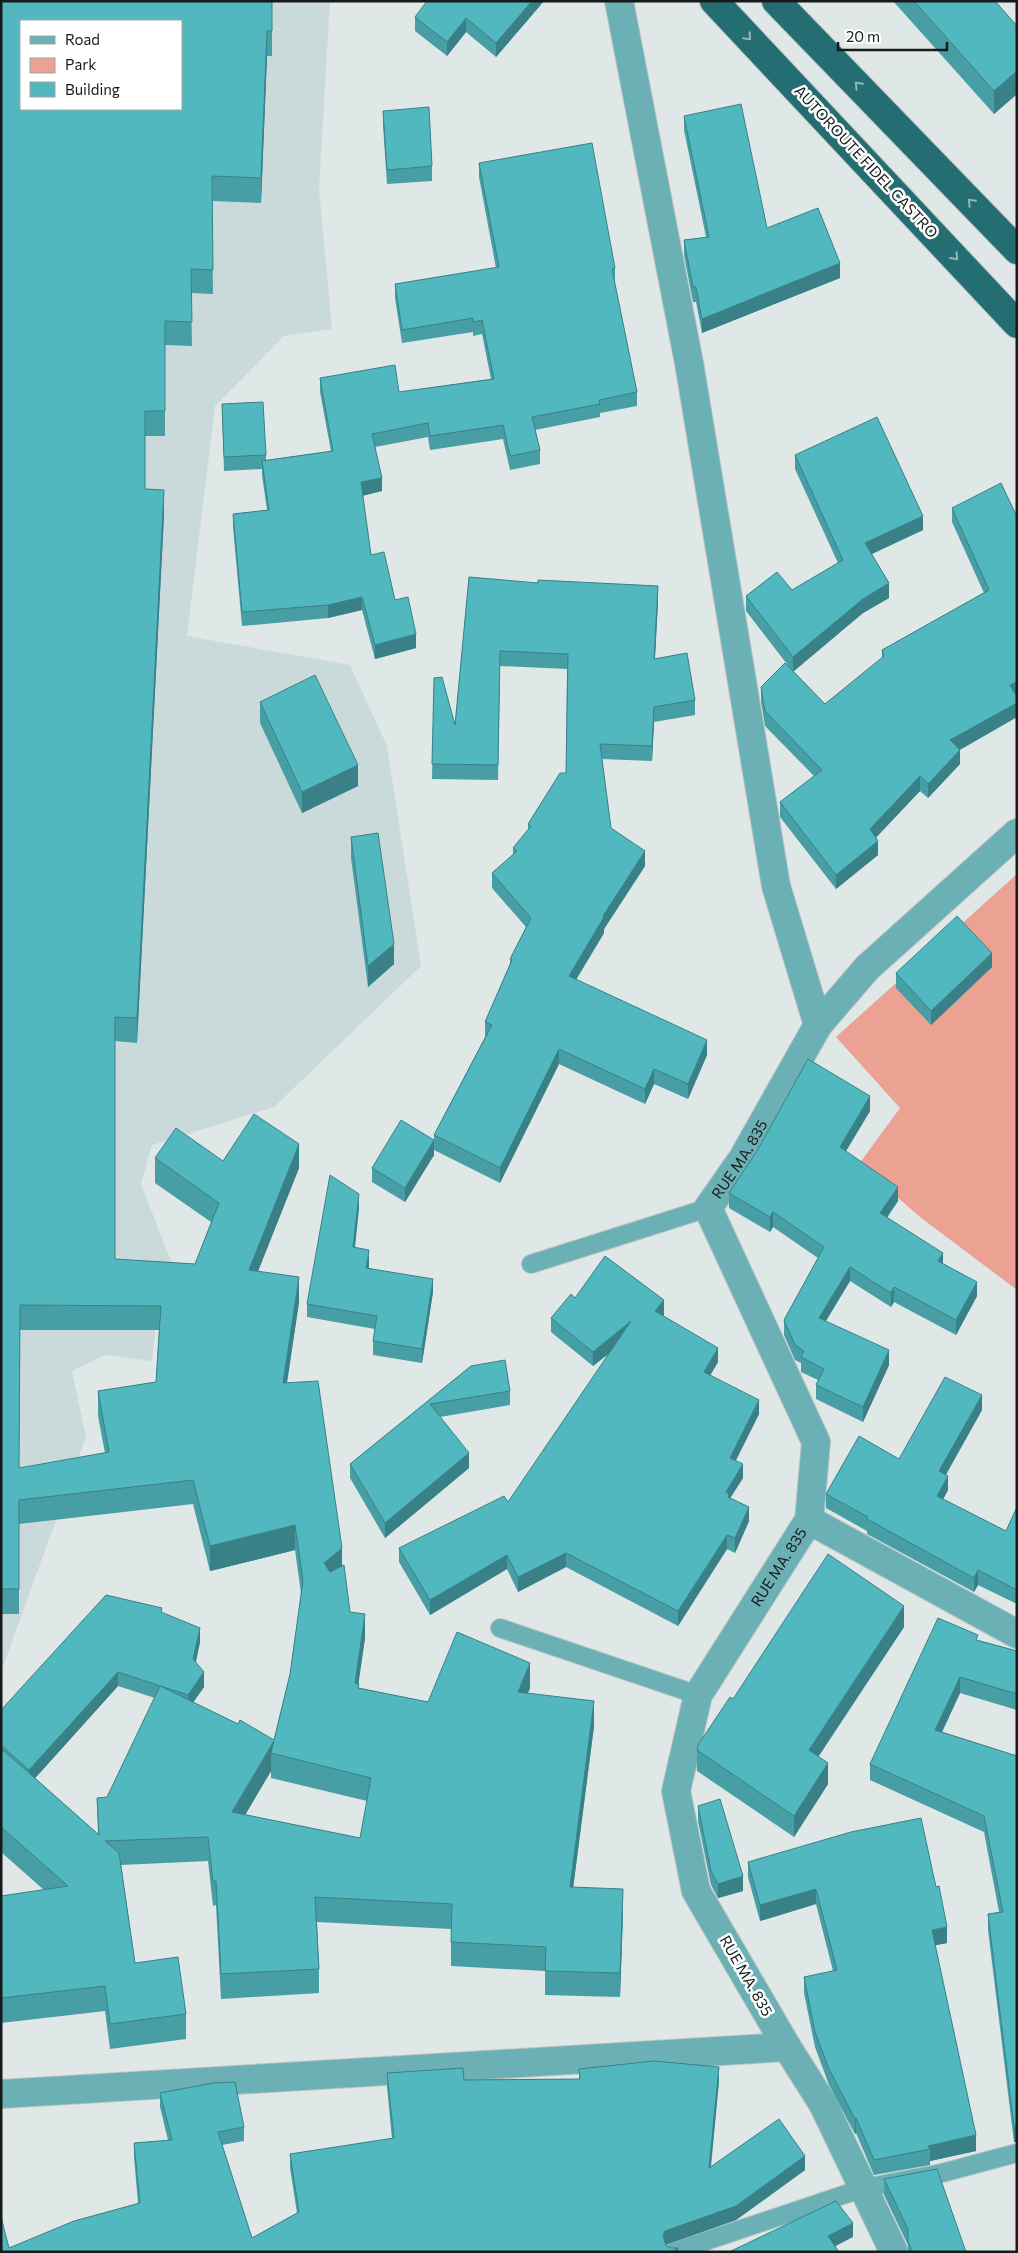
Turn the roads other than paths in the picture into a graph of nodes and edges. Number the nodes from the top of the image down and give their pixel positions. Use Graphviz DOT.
graph roads {
  1 [pos="619,1"];
  2 [pos="714,1"];
  3 [pos="776,1"];
  4 [pos="1017,250"];
  5 [pos="1014,322"];
  6 [pos="1017,833"];
  7 [pos="818,1025"];
  8 [pos="708,1208"];
  9 [pos="531,1264"];
  10 [pos="809,1520"];
  11 [pos="500,1628"];
  12 [pos="1017,1634"];
  13 [pos="698,1695"];
  14 [pos="787,2047"];
  15 [pos="1,2094"];
  16 [pos="1017,2153"];
  17 [pos="864,2188"];
  18 [pos="673,2252"];
  19 [pos="894,2252"];
  1 -- 7 [label="street"];
  2 -- 5 [label="highway, AUTOROUTE FIDEL CASTRO, one-way"];
  4 -- 3 [label="highway, one-way"];
  6 -- 7 [label="street, RUE MA. 835"];
  7 -- 8 [label="street, RUE MA. 835"];
  8 -- 9 [label="lane"];
  8 -- 10 [label="street, RUE MA. 835"];
  10 -- 12 [label="street"];
  10 -- 13 [label="street, RUE MA. 835"];
  11 -- 13 [label="lane"];
  13 -- 14 [label="street, RUE MA. 835"];
  14 -- 15 [label="street"];
  14 -- 17 [label="street, RUE MA. 835"];
  16 -- 17 [label="lane"];
  17 -- 18 [label="lane"];
  17 -- 19 [label="street, RUE MA. 835"];
}
